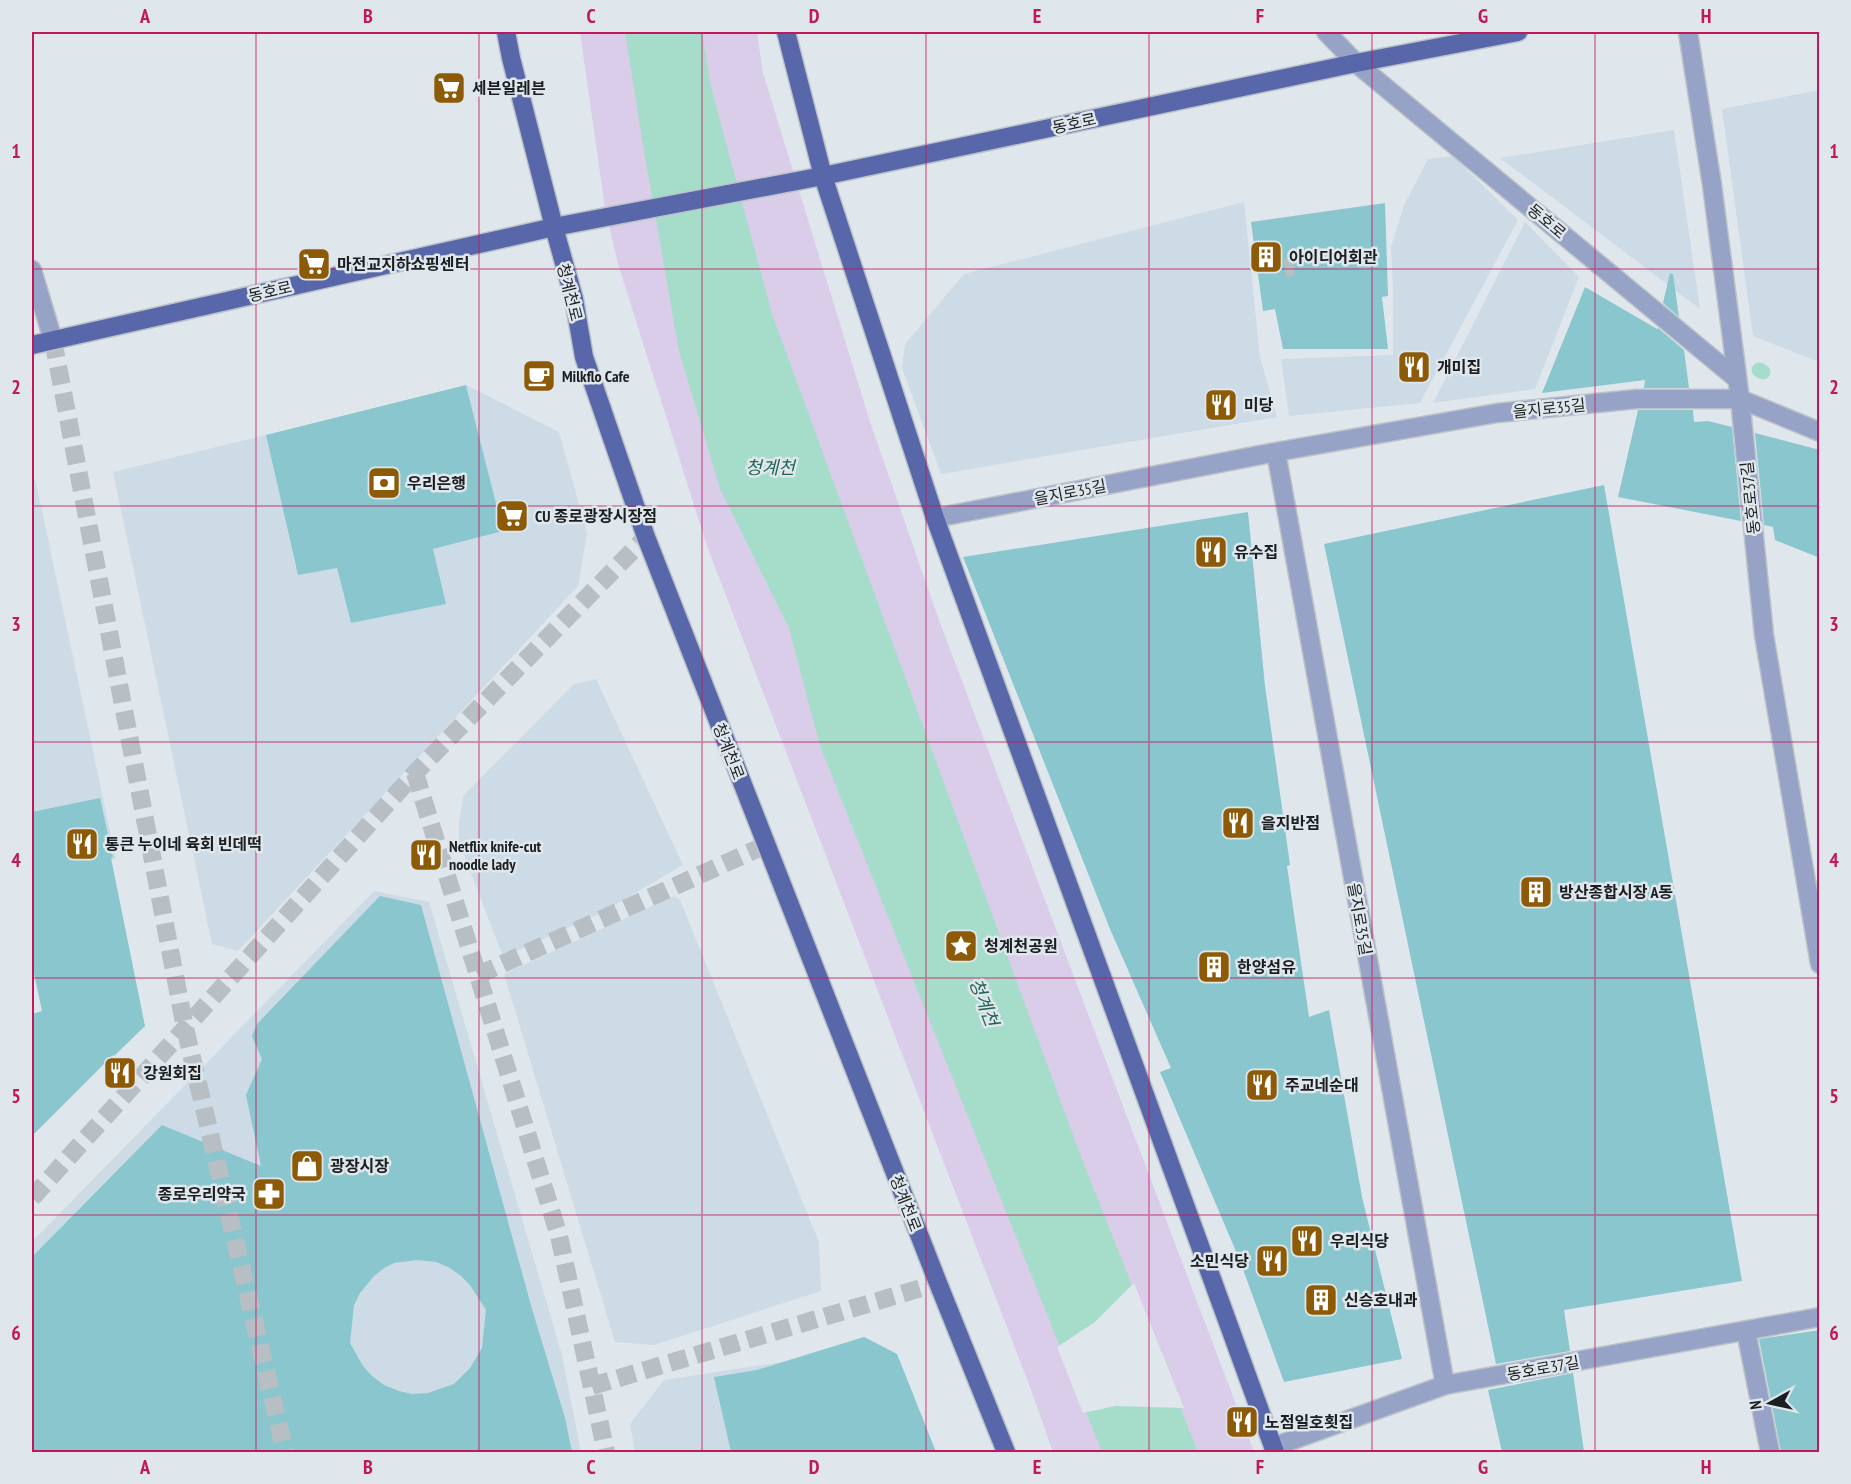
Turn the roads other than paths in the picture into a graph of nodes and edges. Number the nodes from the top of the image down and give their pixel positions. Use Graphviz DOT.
graph roads {
  1 [pos="506,32"];
  2 [pos="786,32"];
  3 [pos="1326,32"];
  4 [pos="1518,32"];
  5 [pos="1688,32"];
  6 [pos="1356,63"];
  7 [pos="823,176"];
  8 [pos="554,227"];
  9 [pos="32,270"];
  10 [pos="53,340"];
  11 [pos="32,345"];
  12 [pos="1737,379"];
  13 [pos="1740,399"];
  14 [pos="1820,432"];
  15 [pos="1276,452"];
  16 [pos="935,518"];
  17 [pos="1820,964"];
  18 [pos="1820,1317"];
  19 [pos="1746,1331"];
  20 [pos="1445,1385"];
  21 [pos="1274,1450"];
  22 [pos="1006,1452"];
  23 [pos="1770,1452"];
  1 -- 8 [label="main road, 청계천로"];
  2 -- 7 [label="main road"];
  3 -- 6 [label="street"];
  4 -- 6 [label="main road, 동호로"];
  5 -- 12 [label="street, 동호로37길"];
  6 -- 7 [label="main road, 동호로"];
  6 -- 12 [label="street, 동호로"];
  7 -- 8 [label="main road, 동호로"];
  7 -- 16 [label="main road"];
  8 -- 10 [label="main road, 동호로"];
  8 -- 22 [label="main road, 청계천로"];
  9 -- 10 [label="street"];
  10 -- 11 [label="main road, 동호로"];
  12 -- 13 [label="street, 동호로37길"];
  13 -- 14 [label="street, 을지로35길"];
  13 -- 15 [label="street, 을지로35길"];
  13 -- 17 [label="street, 동호로37길"];
  15 -- 16 [label="street, 을지로35길"];
  15 -- 20 [label="street, 을지로35길"];
  16 -- 21 [label="main road"];
  18 -- 19 [label="street, 동호로37길"];
  19 -- 20 [label="street, 동호로37길"];
  19 -- 23 [label="street"];
  20 -- 21 [label="street, 동호로37길"];
}
